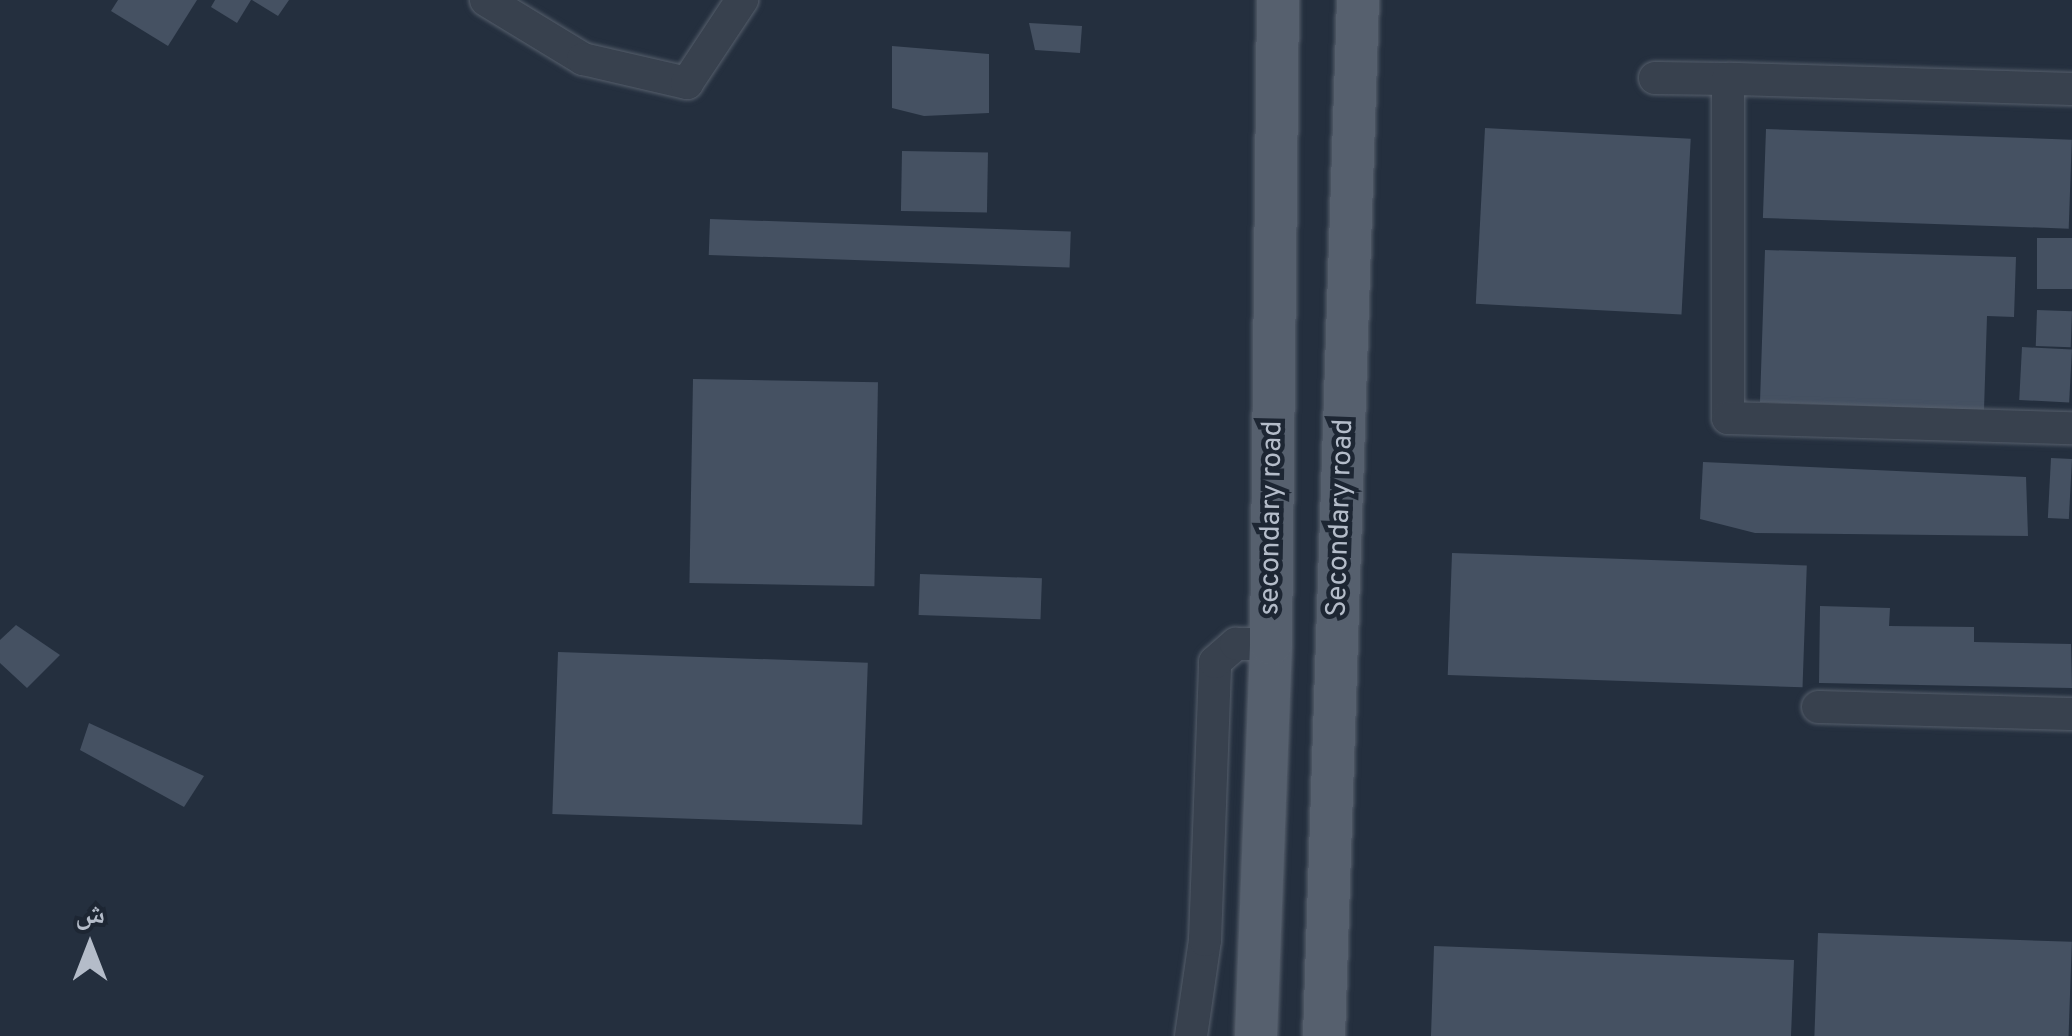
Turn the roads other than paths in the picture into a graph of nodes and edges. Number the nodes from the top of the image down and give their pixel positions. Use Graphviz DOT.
graph roads {
  1 [pos="486,0"];
  2 [pos="742,0"];
  3 [pos="1278,0"];
  4 [pos="1358,0"];
  5 [pos="1655,78"];
  6 [pos="1728,80"];
  7 [pos="2072,90"];
  8 [pos="2072,428"];
  9 [pos="1271,644"];
  10 [pos="1818,708"];
  11 [pos="2072,714"];
  12 [pos="1191,1036"];
  13 [pos="1256,1036"];
  14 [pos="1324,1036"];
  1 -- 2 [label="street"];
  3 -- 9 [label="main road, secondary road"];
  4 -- 14 [label="main road, Secondary road"];
  5 -- 6 [label="street"];
  6 -- 7 [label="street"];
  6 -- 8 [label="street"];
  9 -- 12 [label="street"];
  9 -- 13 [label="main road, secondary road"];
  10 -- 11 [label="street"];
}
